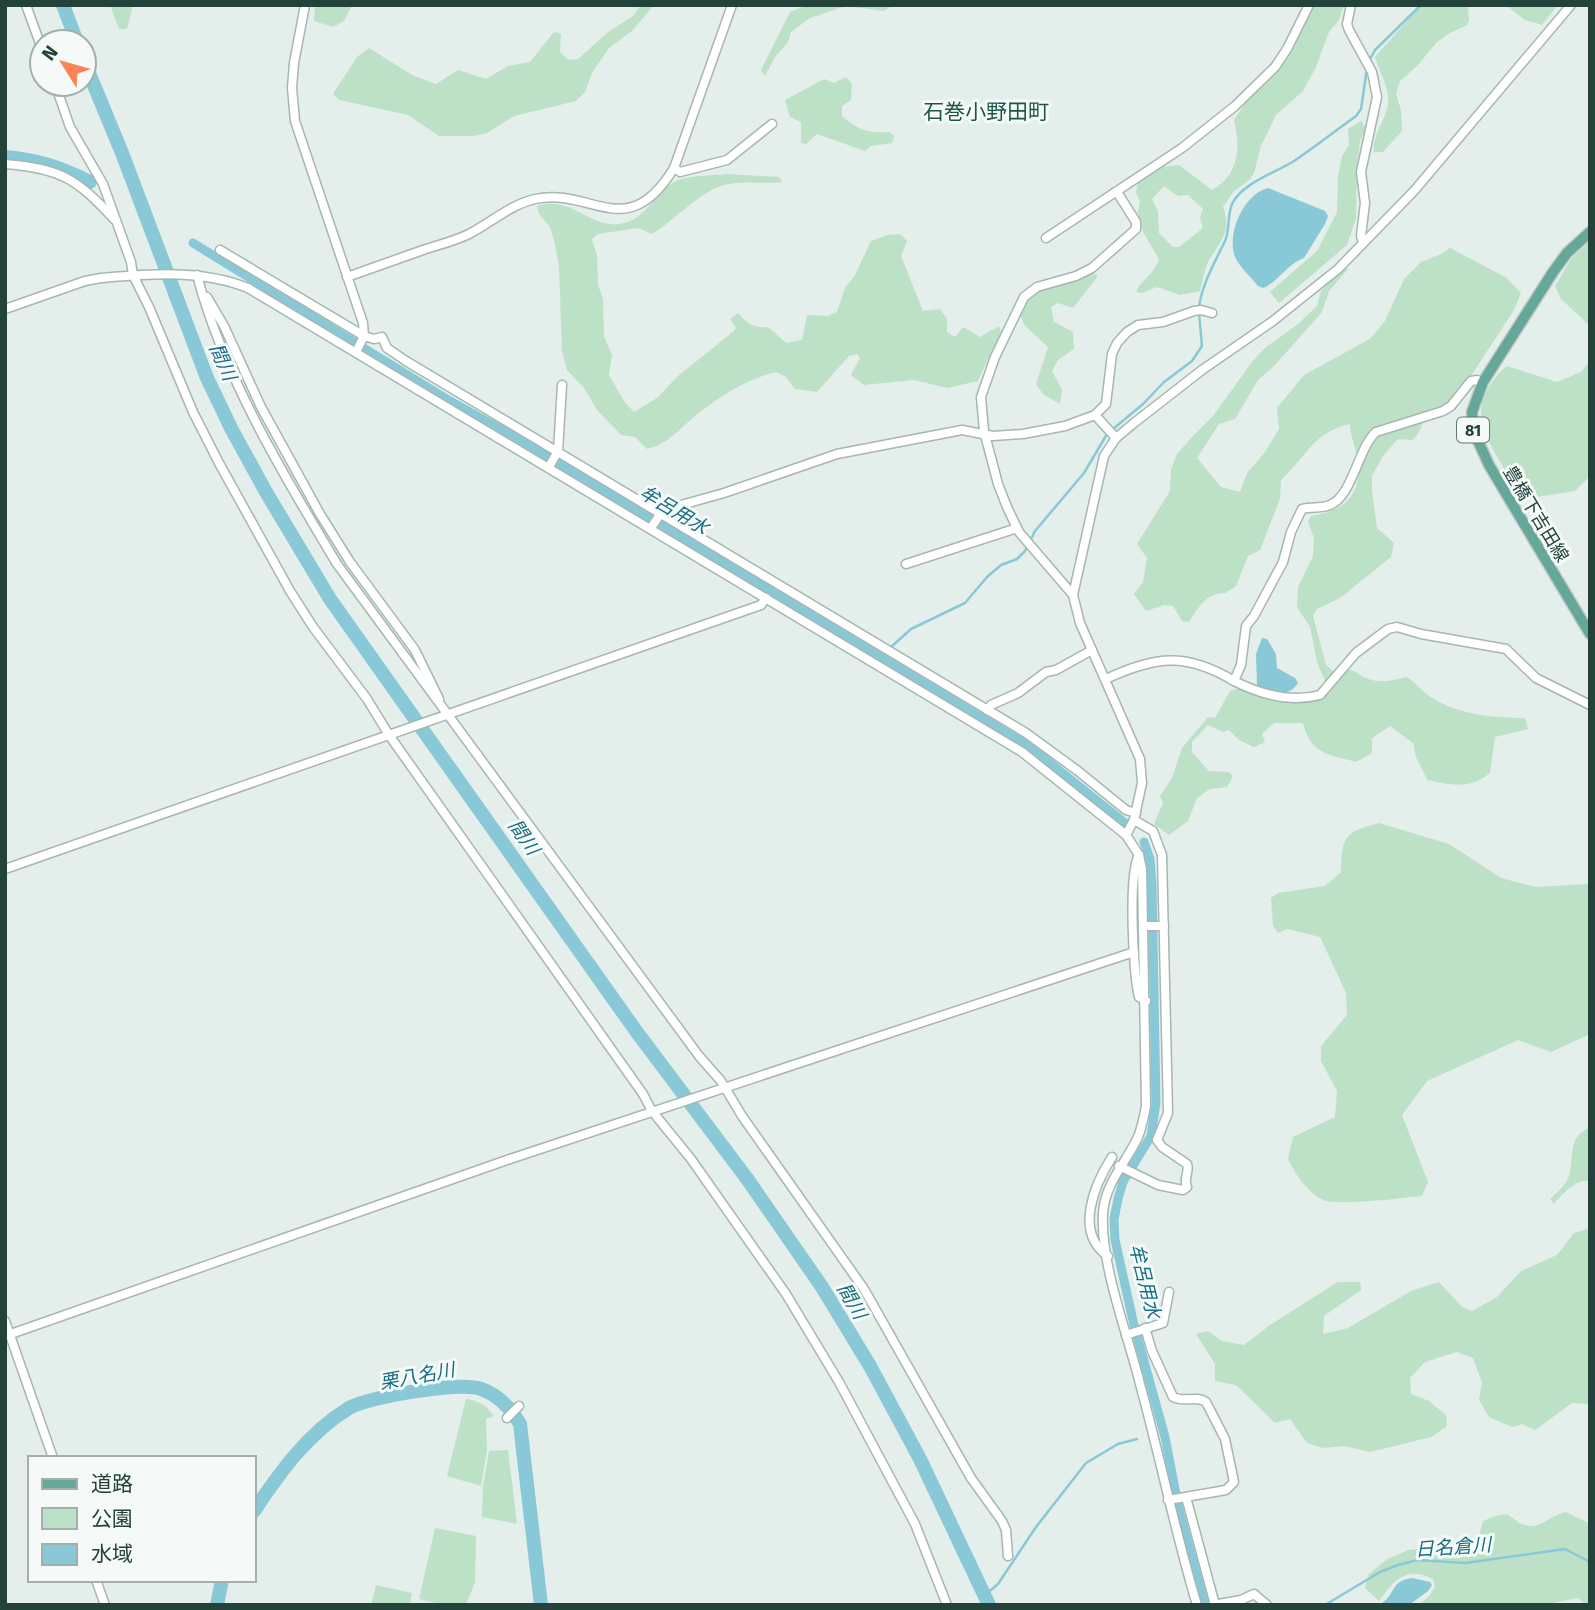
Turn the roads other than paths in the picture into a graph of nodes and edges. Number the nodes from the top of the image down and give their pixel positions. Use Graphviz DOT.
graph roads {
  1 [pos="26,5"];
  2 [pos="305,5"];
  3 [pos="732,5"];
  4 [pos="1309,5"];
  5 [pos="1351,5"];
  6 [pos="1571,5"];
  7 [pos="34,28"];
  8 [pos="60,98"];
  9 [pos="772,124"];
  10 [pos="5,164"];
  11 [pos="674,168"];
  12 [pos="1116,192"];
  13 [pos="116,221"];
  14 [pos="1590,232"];
  15 [pos="1046,238"];
  16 [pos="1363,243"];
  17 [pos="220,250"];
  18 [pos="195,275"];
  19 [pos="137,276"];
  20 [pos="347,277"];
  21 [pos="202,294"];
  22 [pos="5,309"];
  23 [pos="1212,313"];
  24 [pos="360,345"];
  25 [pos="1483,382"];
  26 [pos="562,385"];
  27 [pos="1095,415"];
  28 [pos="1111,434"];
  29 [pos="986,436"];
  30 [pos="558,452"];
  31 [pos="550,466"];
  32 [pos="659,515"];
  33 [pos="652,527"];
  34 [pos="1017,528"];
  35 [pos="906,564"];
  36 [pos="1073,595"];
  37 [pos="766,598"];
  38 [pos="1590,634"];
  39 [pos="884,650"];
  40 [pos="1092,650"];
  41 [pos="873,661"];
  42 [pos="1106,679"];
  43 [pos="1234,681"];
  44 [pos="439,702"];
  45 [pos="1590,705"];
  46 [pos="988,710"];
  47 [pos="446,714"];
  48 [pos="391,734"];
  49 [pos="1135,817"];
  50 [pos="1126,835"];
  51 [pos="1139,855"];
  52 [pos="5,869"];
  53 [pos="1147,926"];
  54 [pos="1162,926"];
  55 [pos="1134,952"];
  56 [pos="1146,1001"];
  57 [pos="724,1088"];
  58 [pos="654,1110"];
  59 [pos="1152,1126"];
  60 [pos="1112,1157"];
  61 [pos="1121,1167"];
  62 [pos="1108,1256"];
  63 [pos="1169,1292"];
  64 [pos="5,1321"];
  65 [pos="1137,1331"];
  66 [pos="8,1335"];
  67 [pos="519,1406"];
  68 [pos="508,1417"];
  69 [pos="52,1456"];
  70 [pos="1184,1497"];
  71 [pos="1170,1500"];
  72 [pos="1008,1556"];
  73 [pos="97,1582"];
  74 [pos="105,1605"];
  75 [pos="947,1605"];
  76 [pos="1197,1605"];
  77 [pos="1214,1605"];
  78 [pos="1267,1605"];
  1 -- 7 [label="street"];
  2 -- 20 [label="street"];
  3 -- 11 [label="street"];
  4 -- 12 [label="street"];
  5 -- 16 [label="street"];
  6 -- 16 [label="street"];
  8 -- 13 [label="street"];
  9 -- 11 [label="street"];
  10 -- 13 [label="street"];
  11 -- 20 [label="street"];
  12 -- 15 [label="street"];
  12 -- 29 [label="street"];
  13 -- 19 [label="street"];
  14 -- 25 [label="main road, 豊橋下吉田線 / 81"];
  16 -- 28 [label="street"];
  17 -- 24 [label="street"];
  18 -- 19 [label="street"];
  18 -- 21 [label="street"];
  18 -- 24 [label="street"];
  19 -- 22 [label="street"];
  19 -- 48 [label="street"];
  20 -- 24 [label="street"];
  21 -- 44 [label="street"];
  21 -- 44 [label="street"];
  23 -- 27 [label="street"];
  24 -- 30 [label="street"];
  24 -- 31 [label="street"];
  25 -- 38 [label="main road, 豊橋下吉田線 / 81"];
  25 -- 43 [label="street"];
  26 -- 30 [label="street"];
  27 -- 28 [label="street"];
  27 -- 29 [label="street"];
  28 -- 36 [label="street"];
  29 -- 32 [label="street"];
  29 -- 34 [label="street"];
  30 -- 31 [label="street"];
  30 -- 32 [label="street"];
  31 -- 33 [label="street"];
  32 -- 33 [label="street"];
  32 -- 39 [label="street"];
  33 -- 37 [label="street"];
  34 -- 35 [label="street"];
  34 -- 36 [label="street"];
  36 -- 40 [label="street"];
  37 -- 41 [label="street"];
  37 -- 47 [label="street"];
  39 -- 41 [label="street"];
  39 -- 46 [label="street"];
  40 -- 42 [label="street"];
  40 -- 46 [label="street"];
  41 -- 50 [label="street"];
  42 -- 43 [label="street"];
  42 -- 49 [label="street"];
  43 -- 45 [label="street"];
  44 -- 47 [label="street"];
  46 -- 49 [label="street"];
  47 -- 48 [label="street"];
  47 -- 57 [label="street"];
  48 -- 52 [label="street"];
  48 -- 58 [label="street"];
  49 -- 50 [label="street"];
  49 -- 54 [label="street"];
  50 -- 51 [label="street"];
  51 -- 53 [label="street"];
  51 -- 55 [label="street"];
  53 -- 54 [label="street"];
  53 -- 56 [label="street"];
  54 -- 59 [label="street"];
  55 -- 56 [label="street"];
  55 -- 57 [label="street"];
  56 -- 59 [label="street"];
  57 -- 58 [label="street"];
  57 -- 72 [label="street"];
  58 -- 66 [label="street"];
  58 -- 75 [label="street"];
  59 -- 61 [label="street"];
  59 -- 61 [label="street"];
  60 -- 62 [label="street"];
  61 -- 62 [label="street"];
  62 -- 65 [label="street"];
  63 -- 65 [label="street"];
  64 -- 66 [label="street"];
  65 -- 70 [label="street"];
  65 -- 71 [label="street"];
  66 -- 69 [label="street"];
  67 -- 68 [label="street"];
  70 -- 71 [label="street"];
  70 -- 77 [label="street"];
  71 -- 76 [label="street"];
  73 -- 74 [label="street"];
  77 -- 78 [label="street"];
}
